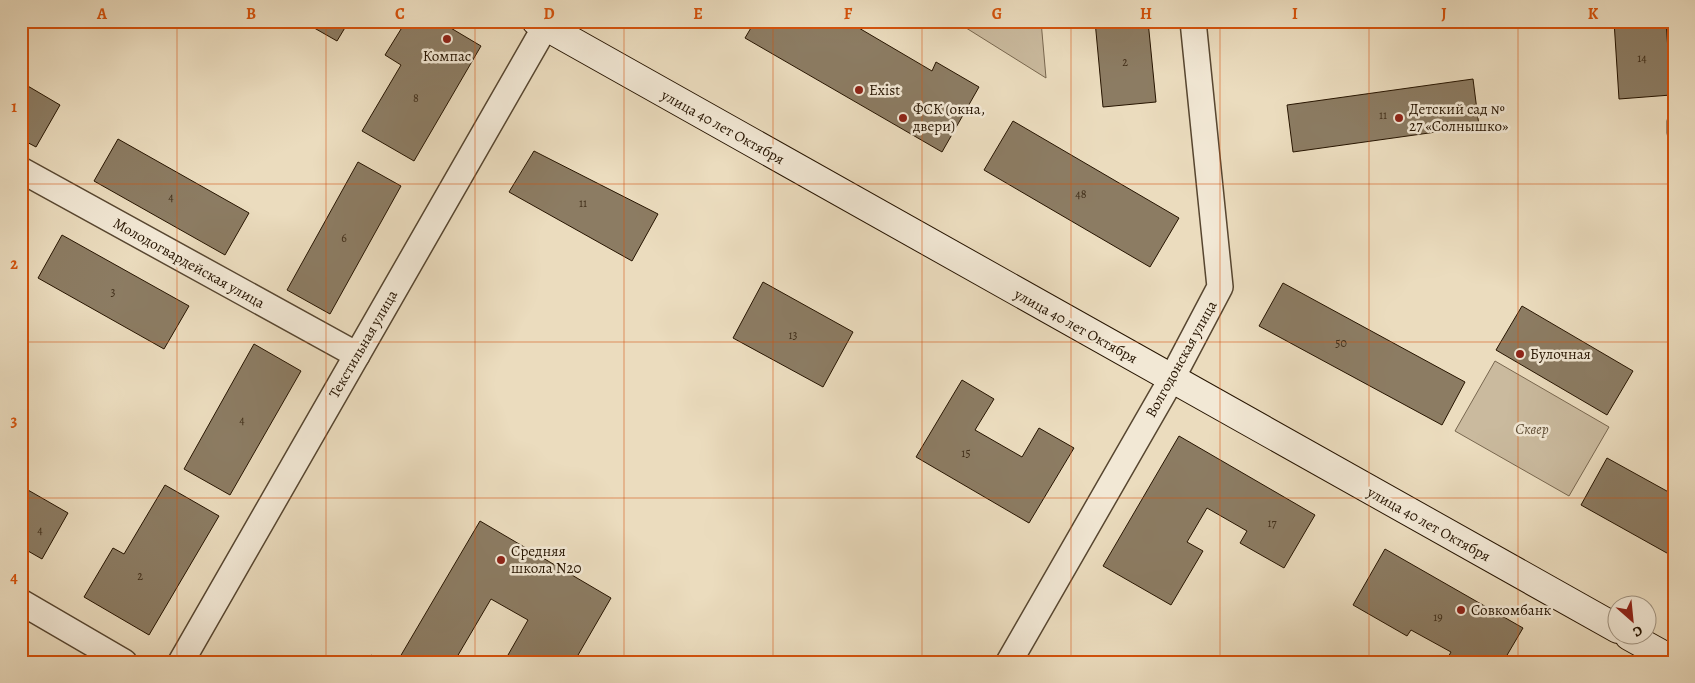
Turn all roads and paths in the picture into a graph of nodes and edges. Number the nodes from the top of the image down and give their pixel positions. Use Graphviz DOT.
graph roads {
  1 [pos="1193,21"];
  2 [pos="540,24"];
  3 [pos="1674,121"];
  4 [pos="1674,134"];
  5 [pos="21,170"];
  6 [pos="357,355"];
  7 [pos="1171,380"];
  8 [pos="21,602"];
  9 [pos="1608,623"];
  10 [pos="1647,646"];
  11 [pos="1674,661"];
  12 [pos="124,662"];
  13 [pos="181,662"];
  14 [pos="1009,662"];
  1 -- 7 [label="street, Волгодонская улица"];
  2 -- 6 [label="street, Текстильная улица"];
  2 -- 7 [label="main road, улица 40 лет Октября"];
  3 -- 4 [label="lane"];
  5 -- 6 [label="street, Молодогвардейская улица"];
  6 -- 13 [label="street, Текстильная улица"];
  7 -- 9 [label="main road, улица 40 лет Октября"];
  7 -- 14 [label="street, Волгодонская улица"];
  8 -- 12 [label="street"];
  10 -- 11 [label="main road"];
}
